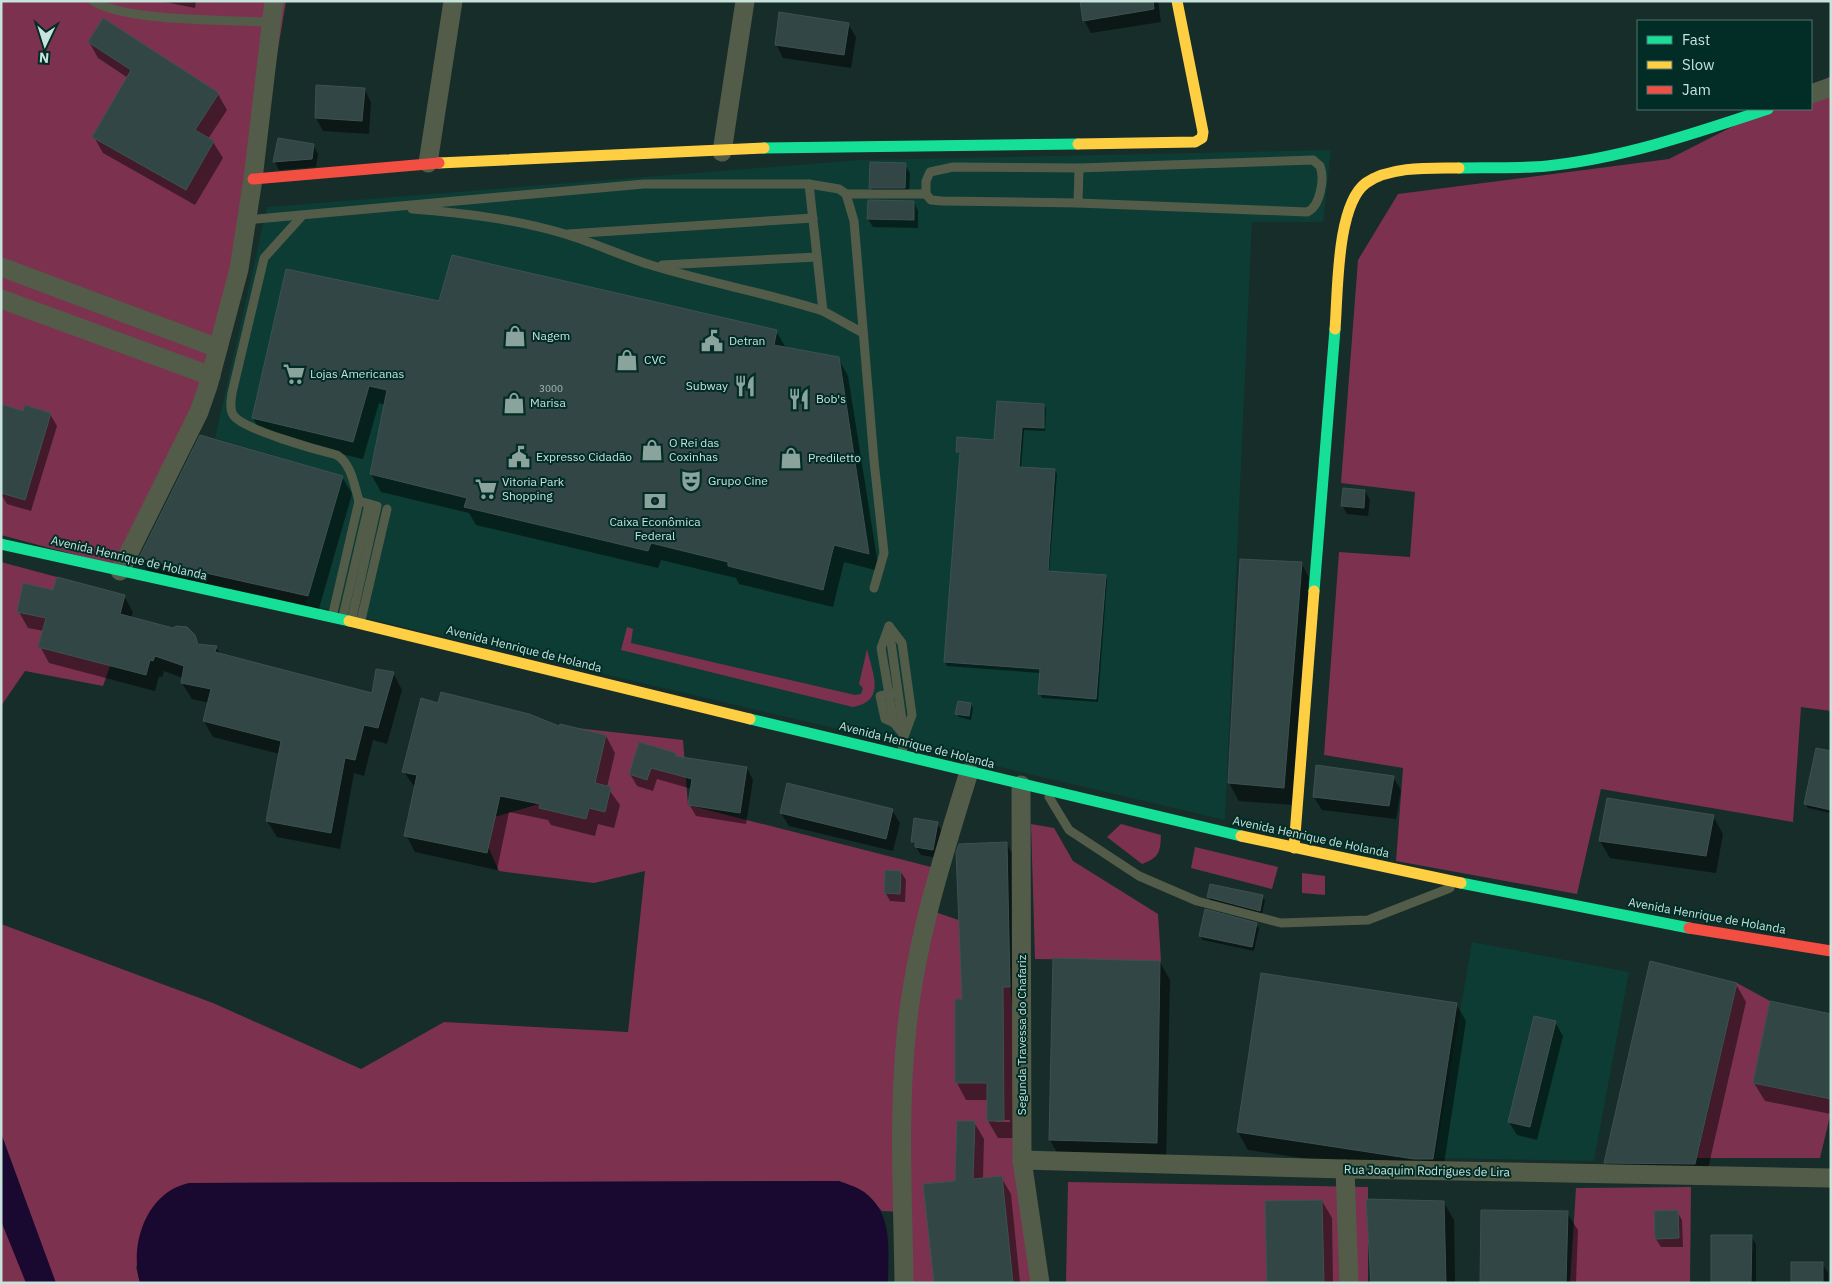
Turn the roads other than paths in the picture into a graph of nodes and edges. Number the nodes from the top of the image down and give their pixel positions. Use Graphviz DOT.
graph roads {
  1 [pos="93,1"];
  2 [pos="274,1"];
  3 [pos="453,1"];
  4 [pos="745,1"];
  5 [pos="1177,1"];
  6 [pos="272,22"];
  7 [pos="1831,87"];
  8 [pos="1812,94"];
  9 [pos="1765,110"];
  10 [pos="722,152"];
  11 [pos="428,163"];
  12 [pos="1079,168"];
  13 [pos="253,179"];
  14 [pos="809,184"];
  15 [pos="846,194"];
  16 [pos="926,194"];
  17 [pos="1078,203"];
  18 [pos="385,207"];
  19 [pos="301,217"];
  20 [pos="813,218"];
  21 [pos="246,220"];
  22 [pos="564,234"];
  23 [pos="816,257"];
  24 [pos="1,266"];
  25 [pos="654,266"];
  26 [pos="52,285"];
  27 [pos="1,299"];
  28 [pos="823,311"];
  29 [pos="43,314"];
  30 [pos="863,333"];
  31 [pos="218,348"];
  32 [pos="211,376"];
  33 [pos="359,502"];
  34 [pos="387,509"];
  35 [pos="1,544"];
  36 [pos="120,571"];
  37 [pos="874,588"];
  38 [pos="347,620"];
  39 [pos="908,691"];
  40 [pos="893,693"];
  41 [pos="904,735"];
  42 [pos="903,756"];
  43 [pos="968,772"];
  44 [pos="1021,786"];
  45 [pos="1045,791"];
  46 [pos="1294,848"];
  47 [pos="1462,883"];
  48 [pos="1831,951"];
  49 [pos="1022,1160"];
  50 [pos="1345,1169"];
  51 [pos="1831,1178"];
  52 [pos="904,1283"];
  53 [pos="1040,1283"];
  54 [pos="1349,1283"];
  1 -- 6 [label="lane"];
  2 -- 6 [label="street"];
  3 -- 11 [label="street"];
  4 -- 10 [label="street"];
  5 -- 10 [label="street"];
  6 -- 13 [label="street"];
  7 -- 8 [label="street"];
  9 -- 46 [label="street"];
  10 -- 11 [label="street"];
  11 -- 13 [label="street"];
  12 -- 16 [label="lane"];
  12 -- 17 [label="lane"];
  12 -- 17 [label="lane"];
  13 -- 21 [label="street"];
  14 -- 15 [label="lane"];
  14 -- 18 [label="lane"];
  14 -- 20 [label="lane"];
  15 -- 16 [label="lane"];
  15 -- 30 [label="lane"];
  16 -- 17 [label="lane"];
  18 -- 19 [label="lane"];
  18 -- 22 [label="lane"];
  19 -- 21 [label="lane"];
  19 -- 33 [label="lane"];
  20 -- 22 [label="lane"];
  20 -- 23 [label="lane"];
  21 -- 31 [label="street"];
  22 -- 25 [label="lane"];
  23 -- 25 [label="lane"];
  23 -- 28 [label="lane"];
  24 -- 26 [label="street"];
  25 -- 28 [label="lane"];
  26 -- 29 [label="street"];
  26 -- 31 [label="street"];
  27 -- 29 [label="street"];
  28 -- 30 [label="lane"];
  29 -- 32 [label="street"];
  30 -- 37 [label="lane"];
  31 -- 32 [label="street"];
  32 -- 36 [label="street"];
  33 -- 38 [label="lane"];
  33 -- 38 [label="lane"];
  34 -- 38 [label="lane"];
  35 -- 36 [label="street, Avenida Henrique de Holanda"];
  36 -- 38 [label="street, Avenida Henrique de Holanda"];
  38 -- 42 [label="street, Avenida Henrique de Holanda"];
  39 -- 40 [label="lane"];
  39 -- 40 [label="lane"];
  39 -- 41 [label="lane"];
  40 -- 41 [label="lane"];
  40 -- 41 [label="lane"];
  41 -- 42 [label="lane"];
  42 -- 43 [label="street, Avenida Henrique de Holanda"];
  43 -- 44 [label="street, Avenida Henrique de Holanda"];
  43 -- 52 [label="street"];
  44 -- 45 [label="street, Avenida Henrique de Holanda"];
  44 -- 49 [label="street, Segunda Travessa do Chafariz"];
  45 -- 46 [label="street, Avenida Henrique de Holanda"];
  45 -- 47 [label="lane"];
  46 -- 47 [label="street, Avenida Henrique de Holanda"];
  47 -- 48 [label="street, Avenida Henrique de Holanda"];
  49 -- 50 [label="street, Rua Joaquim Rodrigues de Lira"];
  49 -- 53 [label="street, Segunda Travessa do Chafariz"];
  50 -- 51 [label="street, Rua Joaquim Rodrigues de Lira"];
  50 -- 54 [label="street"];
}
